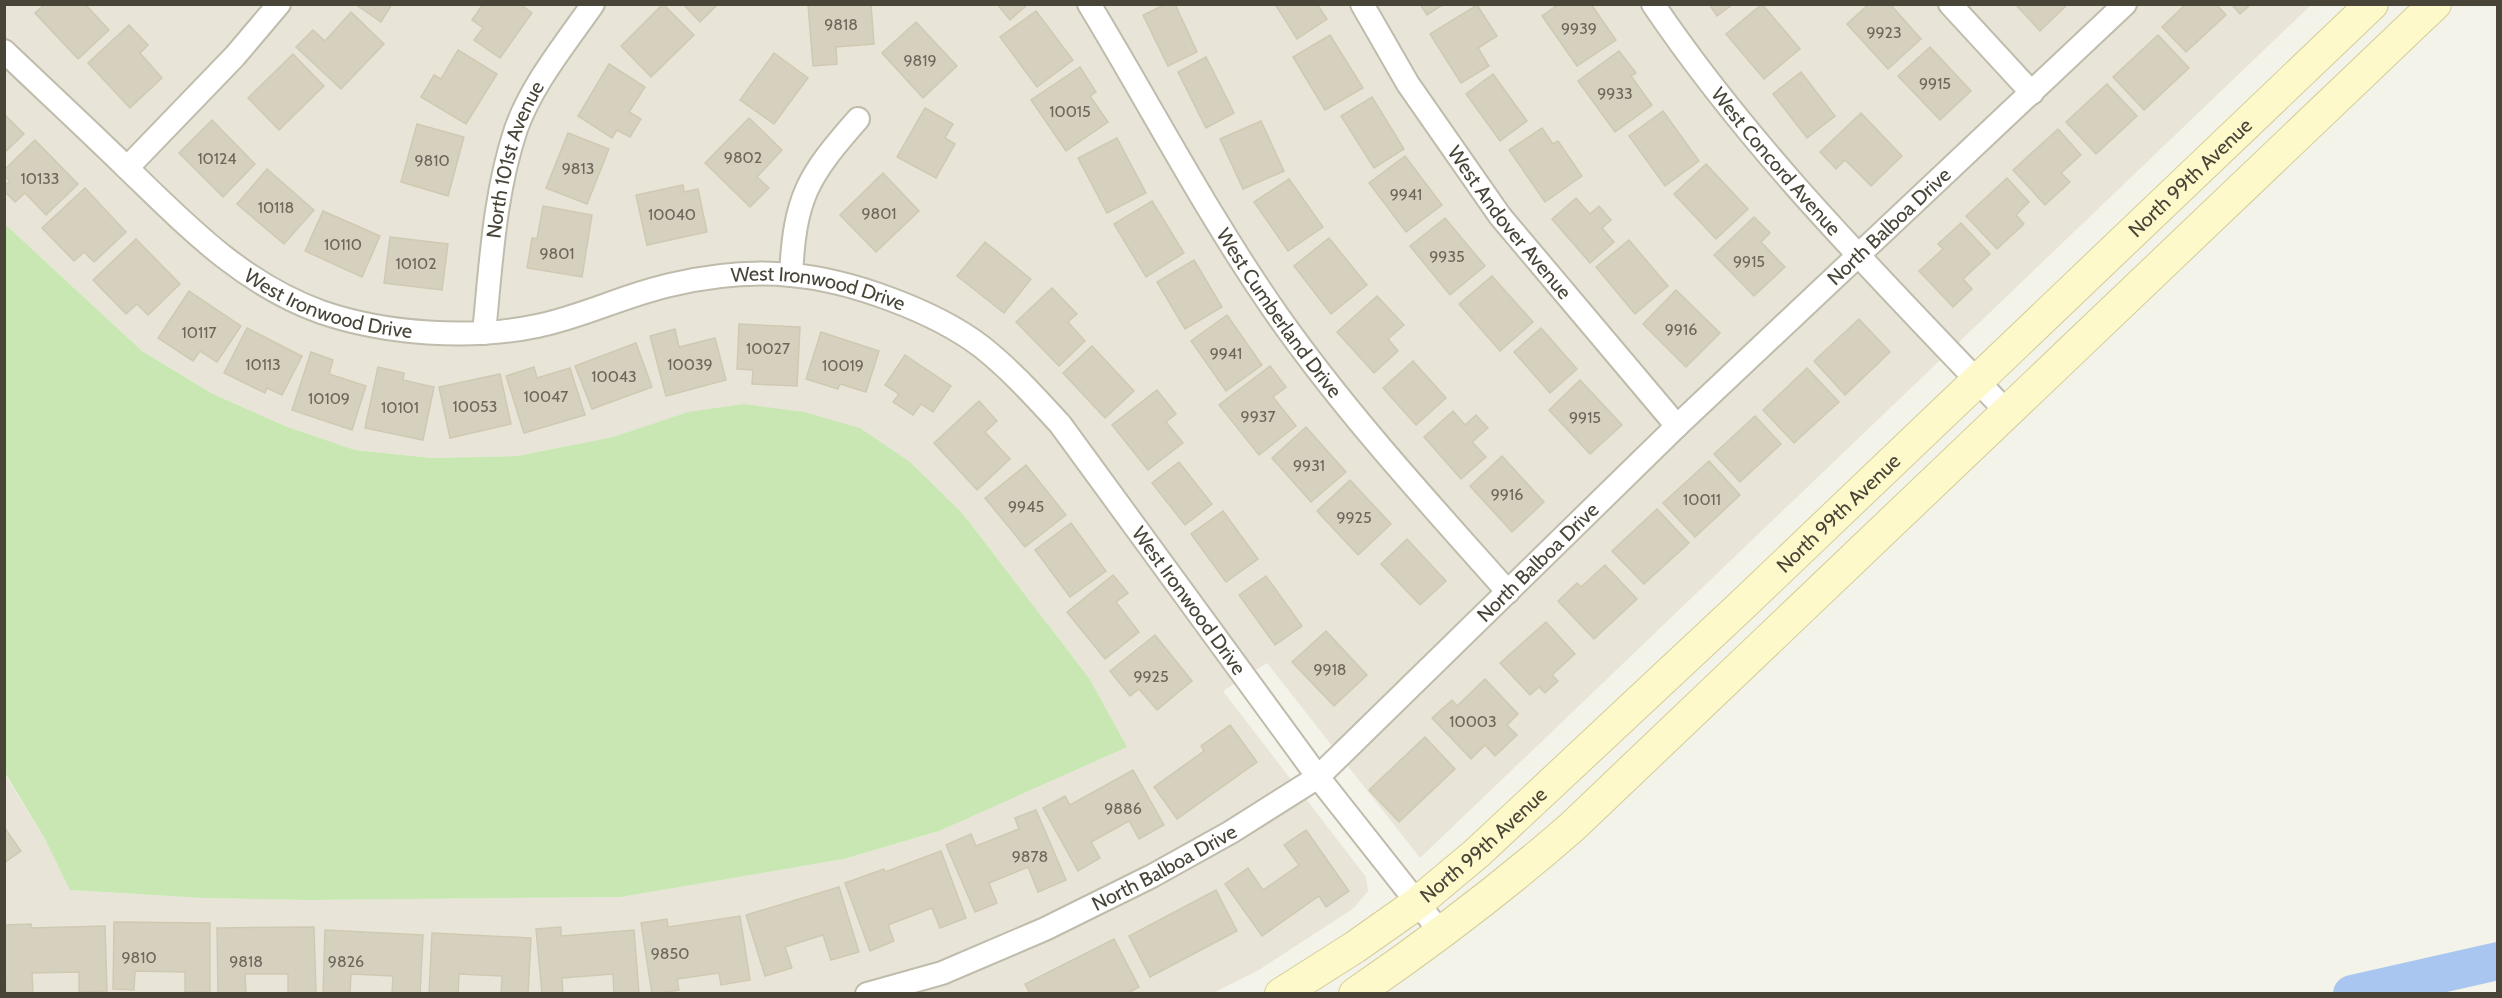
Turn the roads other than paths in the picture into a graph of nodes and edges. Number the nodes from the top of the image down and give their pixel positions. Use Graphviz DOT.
graph roads {
  1 [pos="279,4"];
  2 [pos="593,4"];
  3 [pos="1089,4"];
  4 [pos="1362,4"];
  5 [pos="1653,4"];
  6 [pos="1950,4"];
  7 [pos="2125,4"];
  8 [pos="2372,4"];
  9 [pos="2435,4"];
  10 [pos="4,51"];
  11 [pos="2032,93"];
  12 [pos="2270,100"];
  13 [pos="858,119"];
  14 [pos="2301,132"];
  15 [pos="127,168"];
  16 [pos="1858,257"];
  17 [pos="792,275"];
  18 [pos="484,333"];
  19 [pos="1977,380"];
  20 [pos="2008,412"];
  21 [pos="1677,426"];
  22 [pos="1508,592"];
  23 [pos="1318,777"];
  24 [pos="1416,904"];
  25 [pos="1442,934"];
  26 [pos="867,993"];
  27 [pos="1281,993"];
  28 [pos="1355,993"];
  1 -- 15 [label="street"];
  2 -- 18 [label="street, North 101st Avenue"];
  3 -- 22 [label="street, West Cumberland Drive"];
  4 -- 21 [label="street, West Andover Avenue"];
  5 -- 16 [label="street, West Concord Avenue"];
  6 -- 11 [label="street"];
  7 -- 11 [label="street, North Balboa Drive"];
  8 -- 12 [label="main road, North 99th Avenue"];
  9 -- 14 [label="main road, North 99th Avenue"];
  10 -- 15 [label="street, West Ironwood Drive"];
  11 -- 16 [label="street, North Balboa Drive"];
  12 -- 14 [label="main road"];
  12 -- 19 [label="main road, North 99th Avenue"];
  13 -- 17 [label="street"];
  14 -- 20 [label="main road, North 99th Avenue"];
  15 -- 18 [label="street, West Ironwood Drive"];
  16 -- 19 [label="street, West Concord Avenue"];
  16 -- 21 [label="street, North Balboa Drive"];
  17 -- 18 [label="street, West Ironwood Drive"];
  17 -- 23 [label="street, West Ironwood Drive"];
  19 -- 20 [label="street, West Concord Avenue"];
  19 -- 24 [label="main road, North 99th Avenue"];
  20 -- 25 [label="main road, North 99th Avenue"];
  21 -- 22 [label="street, North Balboa Drive"];
  22 -- 23 [label="street, North Balboa Drive"];
  23 -- 24 [label="street, West Ironwood Drive"];
  23 -- 26 [label="street, North Balboa Drive"];
  24 -- 25 [label="street, West Ironwood Drive"];
  24 -- 27 [label="main road, North 99th Avenue"];
  25 -- 28 [label="main road, North 99th Avenue"];
}
